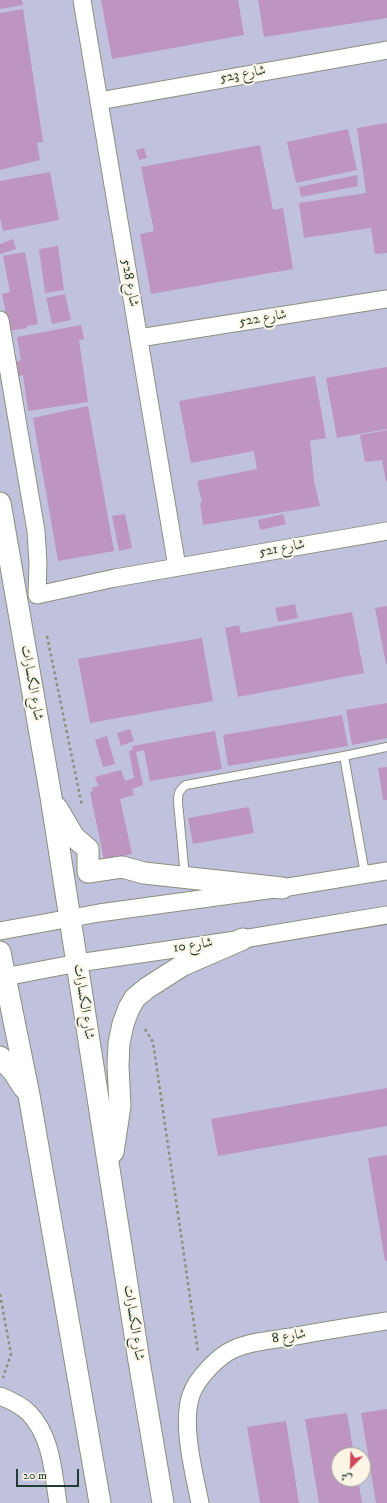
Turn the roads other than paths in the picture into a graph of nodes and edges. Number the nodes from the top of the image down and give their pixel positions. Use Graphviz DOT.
graph roads {
  1 [pos="82,0"];
  2 [pos="387,50"];
  3 [pos="99,101"];
  4 [pos="387,299"];
  5 [pos="0,320"];
  6 [pos="139,338"];
  7 [pos="0,503"];
  8 [pos="387,531"];
  9 [pos="177,567"];
  10 [pos="387,747"];
  11 [pos="344,756"];
  12 [pos="51,797"];
  13 [pos="387,871"];
  14 [pos="365,874"];
  15 [pos="186,877"];
  16 [pos="282,888"];
  17 [pos="387,915"];
  18 [pos="70,918"];
  19 [pos="0,931"];
  20 [pos="243,939"];
  21 [pos="0,952"];
  22 [pos="78,964"];
  23 [pos="2,978"];
  24 [pos="0,1057"];
  25 [pos="29,1095"];
  26 [pos="110,1175"];
  27 [pos="387,1321"];
  28 [pos="1,1388"];
  29 [pos="58,1503"];
  30 [pos="100,1503"];
  31 [pos="163,1503"];
  32 [pos="200,1503"];
  1 -- 3 [label="street, شارع 528"];
  2 -- 3 [label="street, شارع 523"];
  3 -- 6 [label="street, شارع 528"];
  4 -- 6 [label="street, شارع 522"];
  5 -- 9 [label="street"];
  6 -- 9 [label="street, شارع 528"];
  7 -- 12 [label="street, شارع الكسارات"];
  8 -- 9 [label="street, شارع 521"];
  10 -- 11 [label="lane"];
  11 -- 14 [label="lane"];
  11 -- 15 [label="lane"];
  12 -- 15 [label="street"];
  12 -- 18 [label="street, شارع الكسارات"];
  13 -- 14 [label="street"];
  14 -- 16 [label="street"];
  15 -- 16 [label="street"];
  16 -- 18 [label="street"];
  17 -- 20 [label="street, شارع 10"];
  18 -- 19 [label="street"];
  18 -- 22 [label="street, شارع الكسارات"];
  20 -- 22 [label="street, شارع 10"];
  20 -- 26 [label="street"];
  21 -- 23 [label="street"];
  22 -- 23 [label="street, شارع 10"];
  22 -- 26 [label="street, شارع الكسارات"];
  23 -- 25 [label="street"];
  24 -- 25 [label="street"];
  25 -- 30 [label="street"];
  26 -- 31 [label="street, شارع الكسارات"];
  27 -- 32 [label="street, شارع 8"];
  28 -- 29 [label="street"];
}
